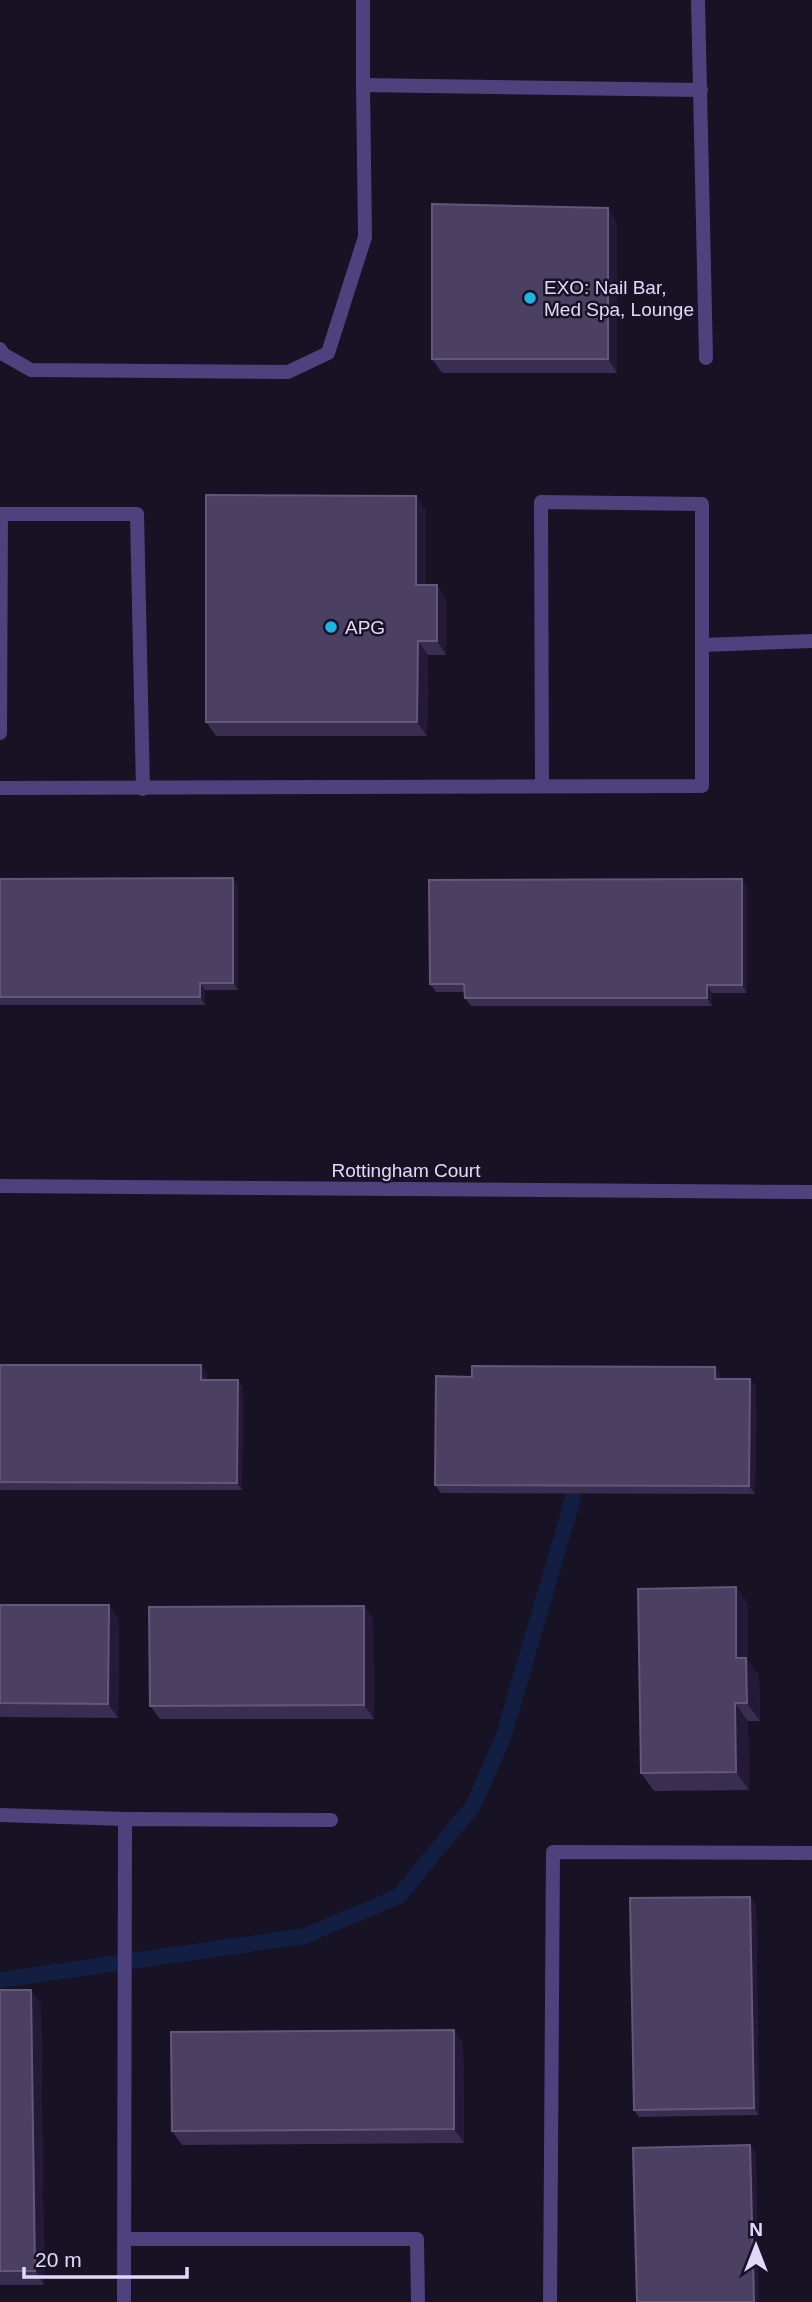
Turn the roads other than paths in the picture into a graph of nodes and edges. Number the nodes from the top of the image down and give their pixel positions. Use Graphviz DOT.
graph roads {
  1 [pos="363,0"];
  2 [pos="698,0"];
  3 [pos="363,85"];
  4 [pos="701,90"];
  5 [pos="0,349"];
  6 [pos="706,358"];
  7 [pos="812,641"];
  8 [pos="702,645"];
  9 [pos="0,733"];
  10 [pos="542,786"];
  11 [pos="0,788"];
  12 [pos="143,789"];
  13 [pos="0,1186"];
  14 [pos="812,1192"];
  15 [pos="0,1815"];
  16 [pos="125,1819"];
  17 [pos="331,1820"];
  18 [pos="812,1853"];
  19 [pos="124,2239"];
  20 [pos="124,2302"];
  21 [pos="418,2302"];
  22 [pos="550,2302"];
  1 -- 3 [label="street"];
  2 -- 4 [label="street"];
  3 -- 4 [label="street"];
  3 -- 5 [label="street"];
  4 -- 6 [label="street"];
  7 -- 8 [label="street"];
  8 -- 10 [label="street"];
  8 -- 10 [label="street"];
  9 -- 12 [label="street"];
  10 -- 12 [label="street"];
  11 -- 12 [label="street"];
  13 -- 14 [label="street, Rottingham Court"];
  15 -- 16 [label="street"];
  16 -- 17 [label="street"];
  16 -- 19 [label="street"];
  18 -- 22 [label="street"];
  19 -- 20 [label="street"];
  19 -- 21 [label="street"];
}
